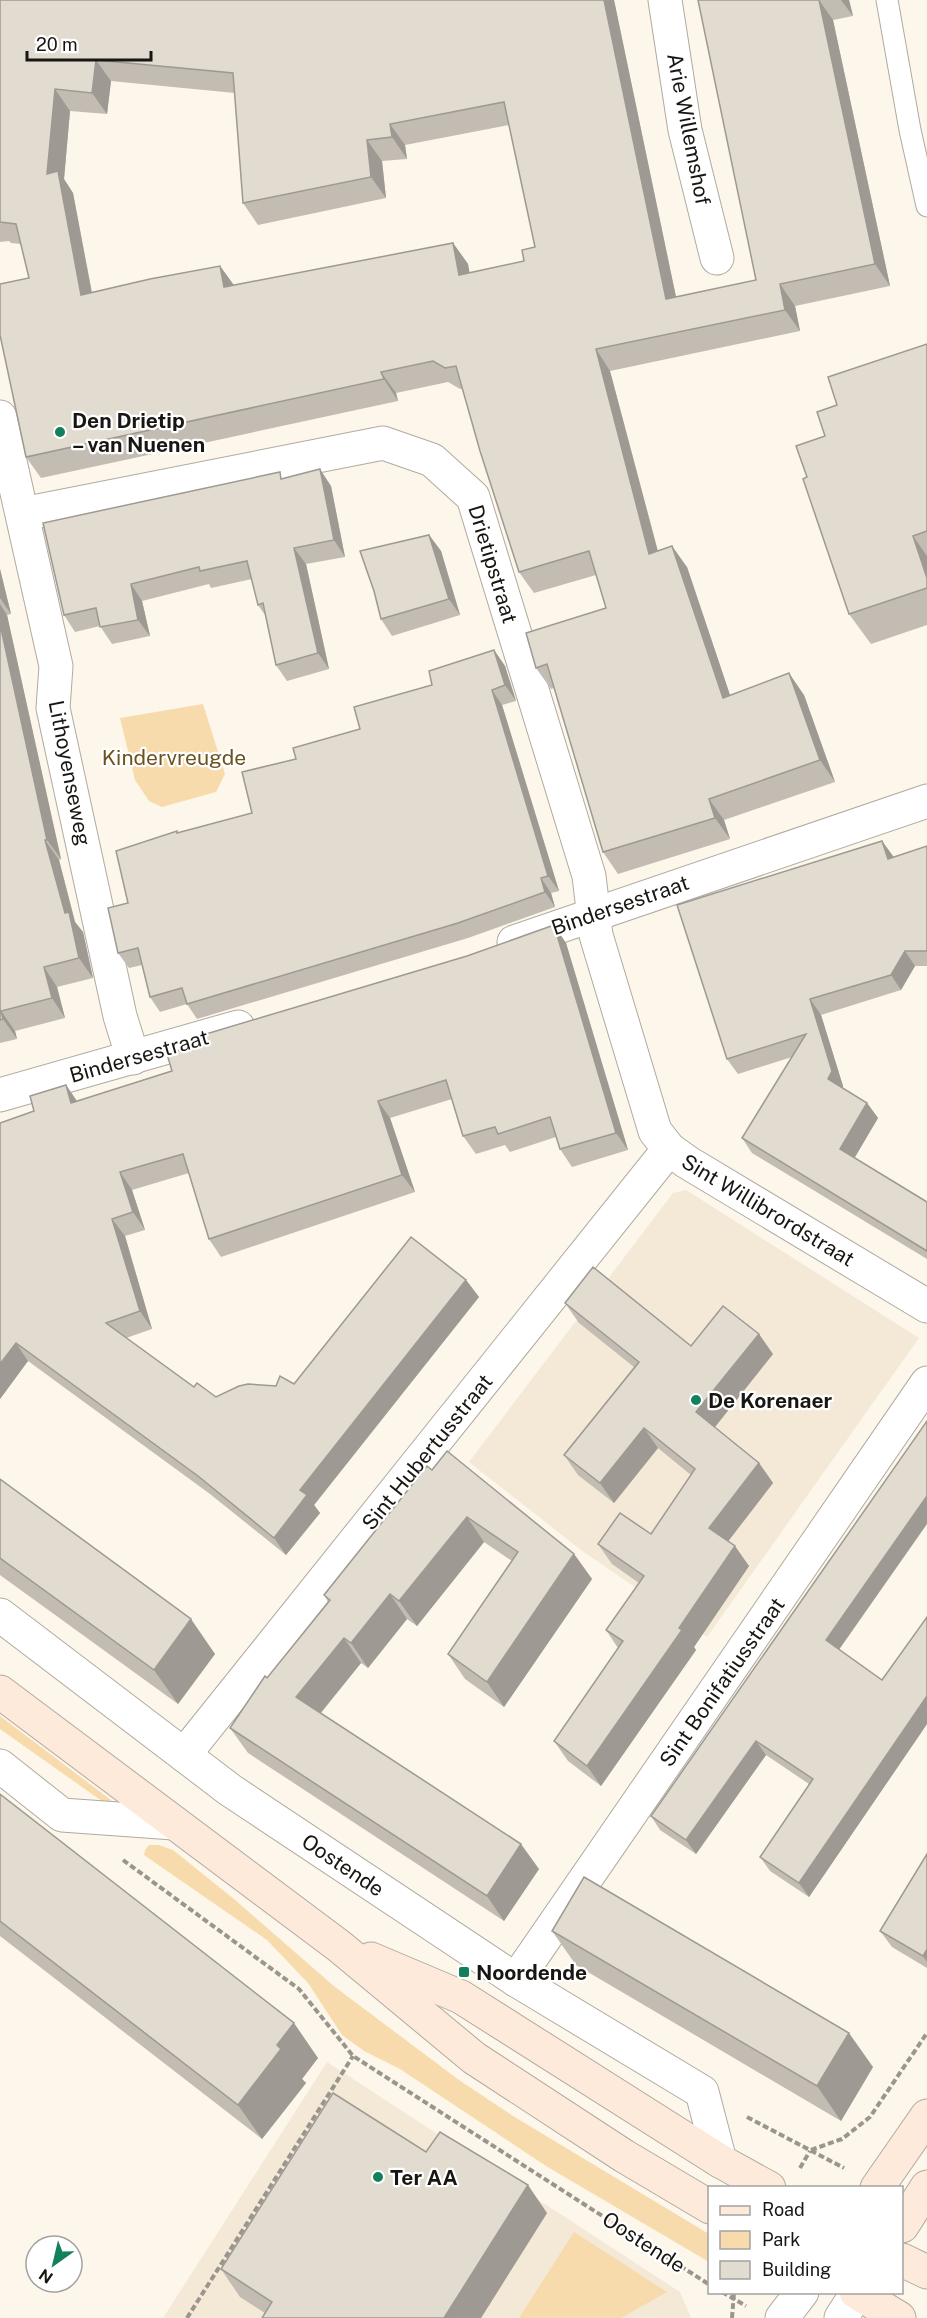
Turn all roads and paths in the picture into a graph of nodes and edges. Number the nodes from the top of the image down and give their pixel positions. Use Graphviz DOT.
graph roads {
  1 [pos="664,0"];
  2 [pos="887,0"];
  3 [pos="918,128"];
  4 [pos="927,206"];
  5 [pos="717,258"];
  6 [pos="0,417"];
  7 [pos="23,514"];
  8 [pos="927,801"];
  9 [pos="594,913"];
  10 [pos="485,952"];
  11 [pos="269,1017"];
  12 [pos="133,1058"];
  13 [pos="0,1095"];
  14 [pos="669,1149"];
  15 [pos="927,1306"];
  16 [pos="927,1383"];
  17 [pos="0,1615"];
  18 [pos="0,1692"];
  19 [pos="184,1755"];
  20 [pos="0,1766"];
  21 [pos="174,1823"];
  22 [pos="119,1857"];
  23 [pos="339,1946"];
  24 [pos="516,1980"];
  25 [pos="927,2033"];
  26 [pos="353,2056"];
  27 [pos="702,2092"];
  28 [pos="927,2116"];
  29 [pos="720,2161"];
  30 [pos="767,2186"];
  31 [pos="878,2186"];
  32 [pos="927,2187"];
  33 [pos="708,2206"];
  34 [pos="903,2224"];
  35 [pos="903,2260"];
  36 [pos="927,2272"];
  37 [pos="708,2283"];
  38 [pos="725,2294"];
  39 [pos="733,2294"];
  40 [pos="800,2294"];
  41 [pos="856,2294"];
  42 [pos="859,2294"];
  43 [pos="732,2299"];
  44 [pos="187,2318"];
  45 [pos="732,2318"];
  46 [pos="782,2318"];
  47 [pos="841,2318"];
  48 [pos="899,2318"];
  1 -- 5 [label="street, Arie Willemshof"];
  2 -- 3 [label="lane"];
  3 -- 4 [label="lane"];
  6 -- 7 [label="street, Lithoyenseweg"];
  7 -- 9 [label="street, Drietipstraat"];
  7 -- 12 [label="street, Lithoyenseweg"];
  8 -- 9 [label="street, Bindersestraat"];
  9 -- 10 [label="street, Bindersestraat"];
  9 -- 14 [label="street, Sint Willibrordstraat"];
  11 -- 12 [label="street, Bindersestraat"];
  12 -- 13 [label="street, Bindersestraat"];
  14 -- 15 [label="street, Sint Willibrordstraat"];
  14 -- 19 [label="street, Sint Hubertusstraat"];
  16 -- 24 [label="street, Sint Bonifatiusstraat"];
  17 -- 19 [label="street, Oostende"];
  18 -- 21 [label="main road"];
  19 -- 24 [label="street, Oostende"];
  20 -- 21 [label="street"];
  21 -- 23 [label="main road"];
  22 -- 26 [label="path, Oostende"];
  23 -- 29 [label="main road"];
  23 -- 33 [label="main road"];
  24 -- 27 [label="street, Oostende"];
  25 -- 27 [label="path"];
  26 -- 37 [label="path, Oostende"];
  26 -- 44 [label="path"];
  27 -- 29 [label="street"];
  28 -- 31 [label="main road"];
  29 -- 30 [label="main road"];
  32 -- 34 [label="main road"];
  35 -- 36 [label="main road"];
  38 -- 43 [label="path"];
  39 -- 43 [label="path"];
  40 -- 46 [label="street"];
  41 -- 47 [label="street"];
  42 -- 48 [label="main road"];
  43 -- 45 [label="path"];
}
